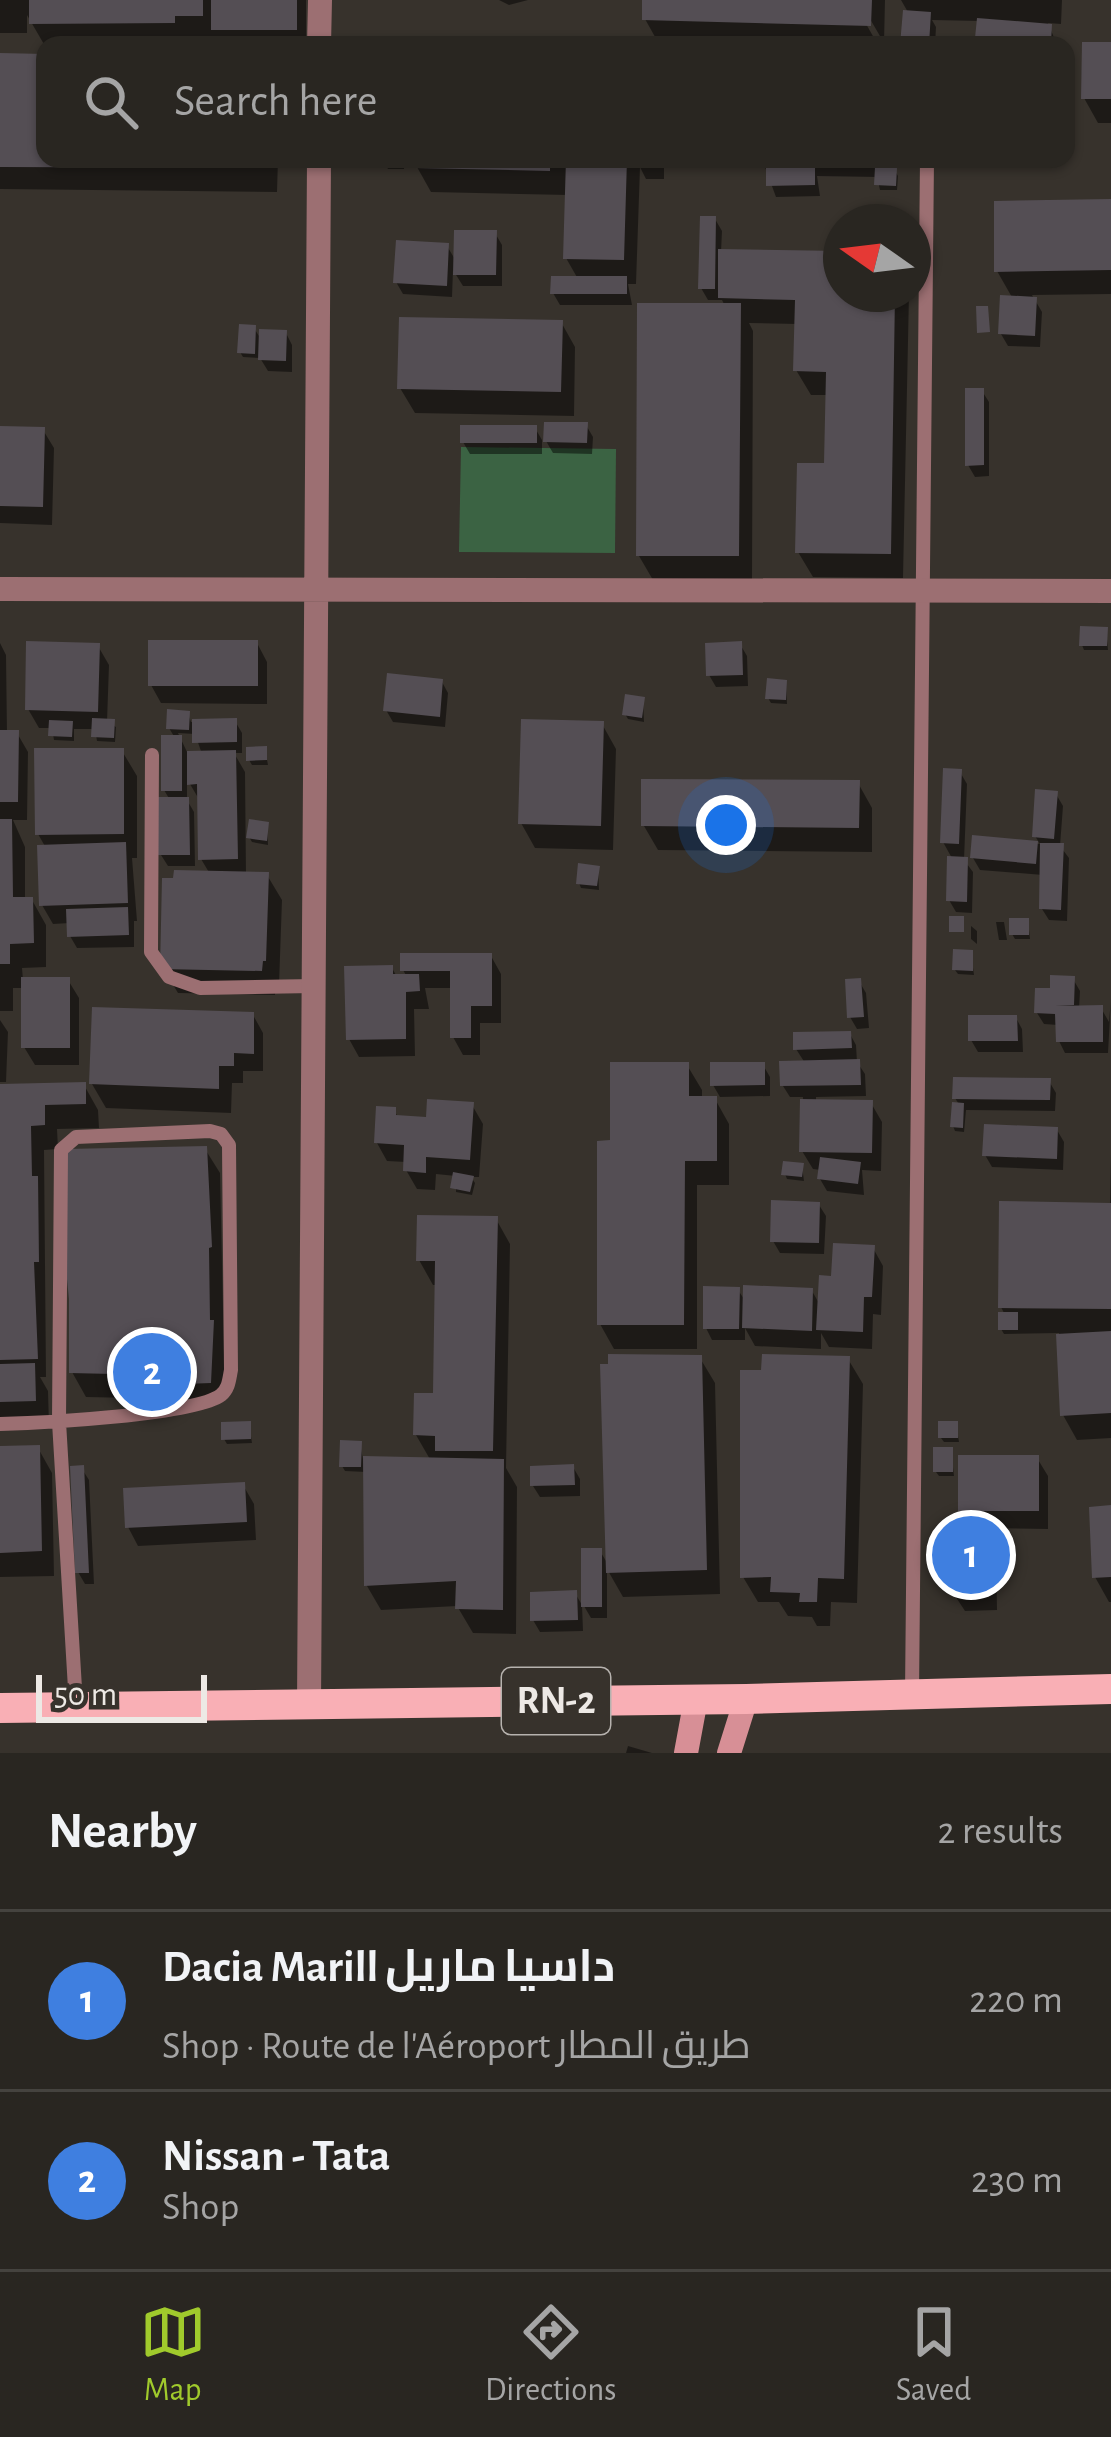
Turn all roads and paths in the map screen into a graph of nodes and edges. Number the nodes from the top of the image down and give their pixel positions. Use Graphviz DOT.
graph roads {
  1 [pos="320,0"];
  2 [pos="320,36"];
  3 [pos="319,168"];
  4 [pos="927,168"];
  5 [pos="316,588"];
  6 [pos="0,589"];
  7 [pos="925,589"];
  8 [pos="1111,591"];
  9 [pos="152,755"];
  10 [pos="314,986"];
  11 [pos="59,1423"];
  12 [pos="0,1424"];
  13 [pos="1111,1689"];
  14 [pos="912,1694"];
  15 [pos="697,1699"];
  16 [pos="746,1699"];
  17 [pos="309,1706"];
  18 [pos="0,1708"];
  19 [pos="76,1709"];
  20 [pos="686,1753"];
  21 [pos="729,1753"];
  1 -- 2 [label="street"];
  3 -- 5 [label="street"];
  4 -- 7 [label="lane"];
  5 -- 6 [label="street"];
  5 -- 7 [label="street"];
  5 -- 10 [label="street"];
  7 -- 8 [label="street"];
  7 -- 14 [label="lane"];
  9 -- 10 [label="lane"];
  10 -- 17 [label="street"];
  11 -- 11 [label="lane"];
  11 -- 12 [label="lane"];
  11 -- 19 [label="lane"];
  13 -- 14 [label="main road, RN-2"];
  14 -- 16 [label="main road, RN-2"];
  15 -- 16 [label="main road, RN-2"];
  15 -- 17 [label="main road, RN-2"];
  15 -- 20 [label="main road"];
  16 -- 21 [label="main road"];
  17 -- 19 [label="main road, RN-2"];
  18 -- 19 [label="main road, RN-2"];
}
